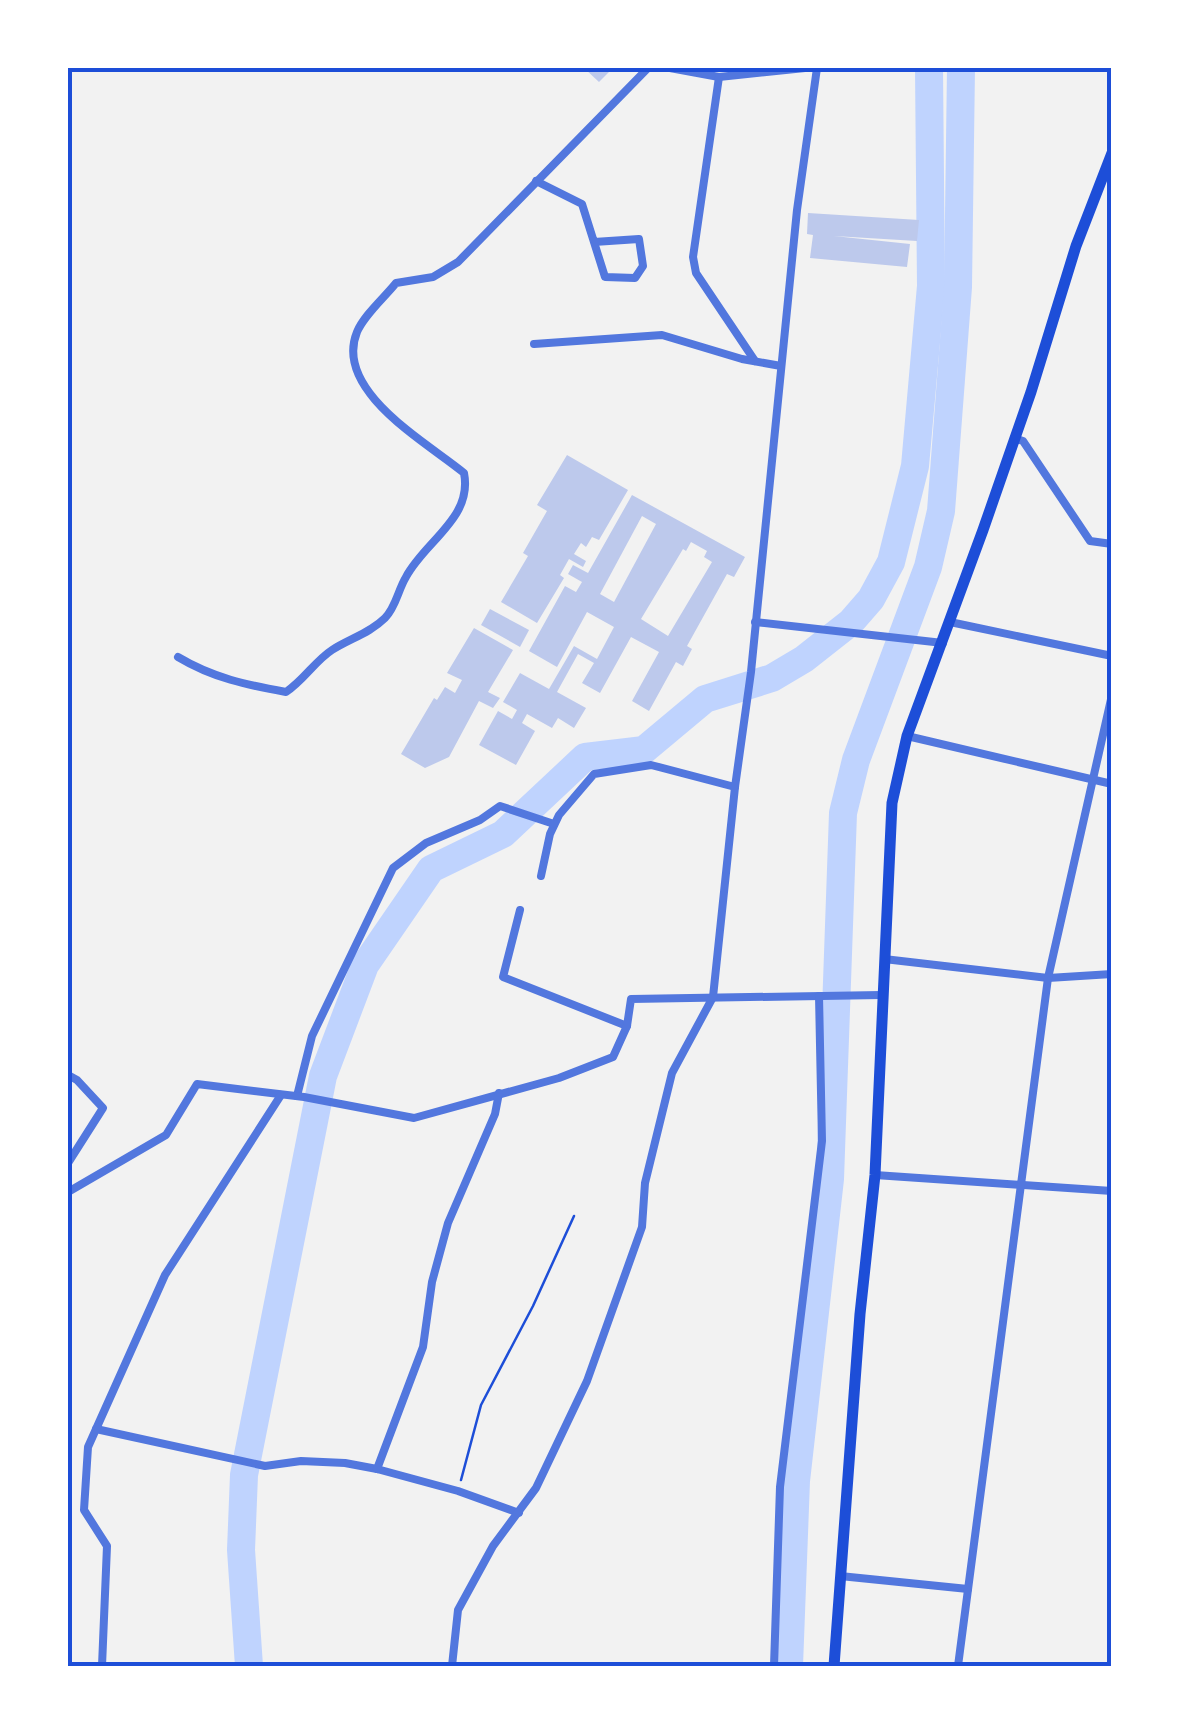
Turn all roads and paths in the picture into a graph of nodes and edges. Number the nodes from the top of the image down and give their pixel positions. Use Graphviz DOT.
graph roads {
  1 [pos="648,68"];
  2 [pos="670,68"];
  3 [pos="805,68"];
  4 [pos="817,68"];
  5 [pos="719,77"];
  6 [pos="1112,153"];
  7 [pos="536,181"];
  8 [pos="594,242"];
  9 [pos="534,344"];
  10 [pos="755,362"];
  11 [pos="781,366"];
  12 [pos="1014,438"];
  13 [pos="1112,544"];
  14 [pos="755,622"];
  15 [pos="950,622"];
  16 [pos="942,643"];
  17 [pos="1112,656"];
  18 [pos="178,657"];
  19 [pos="1112,695"];
  20 [pos="907,736"];
  21 [pos="1092,780"];
  22 [pos="1112,784"];
  23 [pos="735,788"];
  24 [pos="554,824"];
  25 [pos="540,876"];
  26 [pos="520,910"];
  27 [pos="884,958"];
  28 [pos="1112,974"];
  29 [pos="1048,978"];
  30 [pos="881,995"];
  31 [pos="823,996"];
  32 [pos="714,997"];
  33 [pos="627,1026"];
  34 [pos="68,1075"];
  35 [pos="499,1093"];
  36 [pos="281,1095"];
  37 [pos="300,1096"];
  38 [pos="68,1163"];
  39 [pos="875,1175"];
  40 [pos="1022,1186"];
  41 [pos="68,1192"];
  42 [pos="1112,1192"];
  43 [pos="574,1216"];
  44 [pos="96,1430"];
  45 [pos="377,1469"];
  46 [pos="458,1491"];
  47 [pos="519,1513"];
  48 [pos="840,1576"];
  49 [pos="968,1589"];
  50 [pos="102,1666"];
  51 [pos="452,1666"];
  52 [pos="774,1666"];
  53 [pos="834,1666"];
  54 [pos="958,1666"];
  1 -- 7 [label="street"];
  2 -- 5 [label="street"];
  3 -- 5 [label="street"];
  4 -- 11 [label="street"];
  5 -- 10 [label="street"];
  6 -- 12 [label="main road"];
  7 -- 8 [label="street"];
  7 -- 18 [label="street"];
  8 -- 8 [label="street"];
  9 -- 10 [label="street"];
  10 -- 11 [label="street"];
  11 -- 14 [label="street"];
  12 -- 13 [label="street"];
  12 -- 15 [label="main road"];
  14 -- 16 [label="street"];
  14 -- 23 [label="street"];
  15 -- 16 [label="main road"];
  15 -- 17 [label="street"];
  16 -- 20 [label="main road"];
  19 -- 21 [label="street"];
  20 -- 21 [label="street"];
  20 -- 27 [label="main road"];
  21 -- 22 [label="street"];
  21 -- 29 [label="street"];
  23 -- 24 [label="street"];
  23 -- 32 [label="street"];
  24 -- 25 [label="street"];
  24 -- 37 [label="street"];
  26 -- 33 [label="street"];
  27 -- 29 [label="street"];
  27 -- 30 [label="main road"];
  28 -- 29 [label="street"];
  29 -- 40 [label="street"];
  30 -- 31 [label="street"];
  30 -- 39 [label="main road"];
  31 -- 32 [label="street"];
  31 -- 52 [label="street"];
  32 -- 33 [label="street"];
  32 -- 47 [label="street"];
  33 -- 35 [label="street"];
  34 -- 38 [label="street"];
  35 -- 37 [label="street"];
  35 -- 45 [label="street"];
  36 -- 37 [label="street"];
  36 -- 41 [label="street"];
  36 -- 44 [label="street"];
  39 -- 40 [label="street"];
  39 -- 48 [label="main road"];
  40 -- 42 [label="street"];
  40 -- 49 [label="street"];
  43 -- 46 [label="path"];
  44 -- 45 [label="street"];
  44 -- 50 [label="street"];
  45 -- 46 [label="street"];
  46 -- 47 [label="street"];
  47 -- 51 [label="street"];
  48 -- 49 [label="street"];
  48 -- 53 [label="main road"];
  49 -- 54 [label="street"];
}
